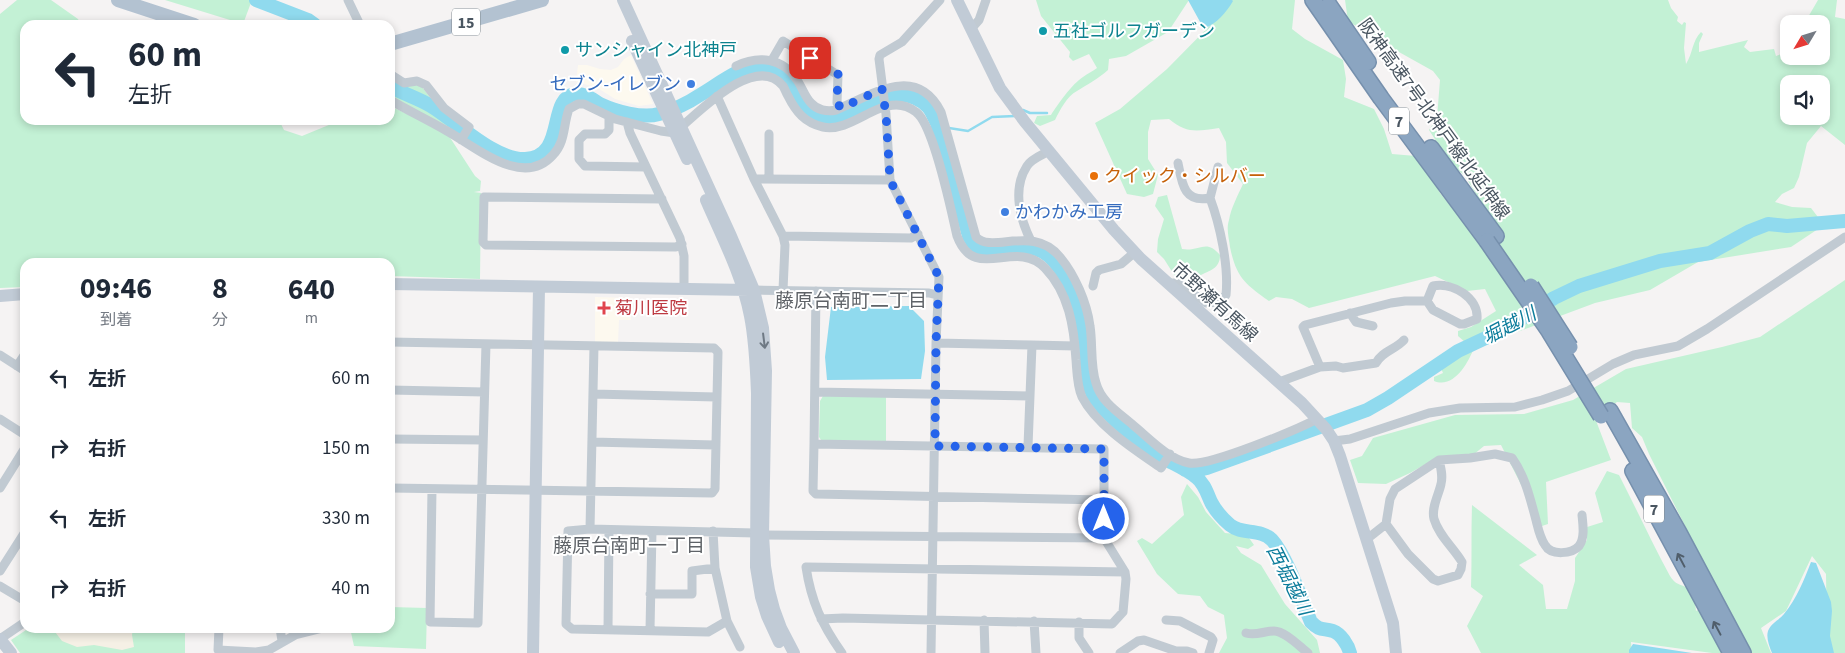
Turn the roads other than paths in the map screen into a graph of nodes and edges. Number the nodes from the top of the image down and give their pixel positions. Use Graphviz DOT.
graph roads {
  1 [pos="118,0"];
  2 [pos="348,0"];
  3 [pos="542,0"];
  4 [pos="614,0"];
  5 [pos="623,0"];
  6 [pos="940,0"];
  7 [pos="957,0"];
  8 [pos="986,0"];
  9 [pos="1313,0"];
  10 [pos="1325,0"];
  11 [pos="179,20"];
  12 [pos="358,20"];
  13 [pos="971,29"];
  14 [pos="395,43"];
  15 [pos="772,60"];
  16 [pos="736,66"];
  17 [pos="395,77"];
  18 [pos="882,91"];
  19 [pos="718,96"];
  20 [pos="395,103"];
  21 [pos="666,104"];
  22 [pos="884,105"];
  23 [pos="841,108"];
  24 [pos="609,117"];
  25 [pos="627,122"];
  26 [pos="675,124"];
  27 [pos="770,134"];
  28 [pos="462,139"];
  29 [pos="1049,151"];
  30 [pos="1178,163"];
  31 [pos="646,167"];
  32 [pos="1218,167"];
  33 [pos="754,178"];
  34 [pos="768,179"];
  35 [pos="890,180"];
  36 [pos="1210,198"];
  37 [pos="662,199"];
  38 [pos="918,234"];
  39 [pos="783,236"];
  40 [pos="1845,237"];
  41 [pos="1491,238"];
  42 [pos="1030,241"];
  43 [pos="682,244"];
  44 [pos="1135,252"];
  45 [pos="395,284"];
  46 [pos="1093,286"];
  47 [pos="1172,286"];
  48 [pos="539,287"];
  49 [pos="684,289"];
  50 [pos="748,290"];
  51 [pos="783,290"];
  52 [pos="1078,290"];
  53 [pos="816,291"];
  54 [pos="20,294"];
  55 [pos="937,295"];
  56 [pos="0,296"];
  57 [pos="1065,297"];
  58 [pos="1427,301"];
  59 [pos="1350,313"];
  60 [pos="1373,326"];
  61 [pos="1404,340"];
  62 [pos="395,342"];
  63 [pos="936,343"];
  64 [pos="486,344"];
  65 [pos="538,345"];
  66 [pos="1032,345"];
  67 [pos="594,346"];
  68 [pos="1075,346"];
  69 [pos="0,355"];
  70 [pos="20,361"];
  71 [pos="16,366"];
  72 [pos="1320,367"];
  73 [pos="20,368"];
  74 [pos="1279,382"];
  75 [pos="395,390"];
  76 [pos="484,392"];
  77 [pos="816,392"];
  78 [pos="593,394"];
  79 [pos="935,394"];
  80 [pos="1030,396"];
  81 [pos="716,397"];
  82 [pos="0,419"];
  83 [pos="1322,424"];
  84 [pos="20,432"];
  85 [pos="395,439"];
  86 [pos="483,440"];
  87 [pos="1334,441"];
  88 [pos="592,442"];
  89 [pos="715,444"];
  90 [pos="814,444"];
  91 [pos="935,446"];
  92 [pos="1028,446"];
  93 [pos="1170,455"];
  94 [pos="20,456"];
  95 [pos="1439,460"];
  96 [pos="0,488"];
  97 [pos="395,488"];
  98 [pos="432,489"];
  99 [pos="481,489"];
  100 [pos="536,491"];
  101 [pos="590,492"];
  102 [pos="934,497"];
  103 [pos="1104,500"];
  104 [pos="1582,515"];
  105 [pos="1386,524"];
  106 [pos="590,529"];
  107 [pos="609,530"];
  108 [pos="652,531"];
  109 [pos="713,531"];
  110 [pos="759,534"];
  111 [pos="934,537"];
  112 [pos="1104,538"];
  113 [pos="1367,539"];
  114 [pos="20,540"];
  115 [pos="715,568"];
  116 [pos="932,569"];
  117 [pos="0,572"];
  118 [pos="1124,572"];
  119 [pos="0,586"];
  120 [pos="650,594"];
  121 [pos="20,598"];
  122 [pos="820,619"];
  123 [pos="932,619"];
  124 [pos="984,620"];
  125 [pos="1166,620"];
  126 [pos="727,621"];
  127 [pos="1034,621"];
  128 [pos="1079,622"];
  129 [pos="20,625"];
  130 [pos="608,630"];
  131 [pos="650,630"];
  132 [pos="219,633"];
  133 [pos="281,633"];
  134 [pos="303,633"];
  135 [pos="1246,633"];
  136 [pos="0,639"];
  137 [pos="282,641"];
  138 [pos="740,647"];
  139 [pos="1739,650"];
  140 [pos="11,653"];
  141 [pos="533,653"];
  142 [pos="785,653"];
  143 [pos="794,653"];
  144 [pos="842,653"];
  145 [pos="931,653"];
  146 [pos="984,653"];
  147 [pos="1036,653"];
  148 [pos="1088,653"];
  149 [pos="1120,653"];
  150 [pos="1192,653"];
  151 [pos="1208,653"];
  152 [pos="1308,653"];
  153 [pos="1396,653"];
  1 -- 11 [label="main road"];
  2 -- 12 [label="street"];
  3 -- 14 [label="main road, 15"];
  4 -- 21 [label="street"];
  5 -- 21 [label="street"];
  6 -- 18 [label="street"];
  7 -- 13 [label="street, 市野瀬有馬線"];
  8 -- 13 [label="street"];
  9 -- 41 [label="highway, 阪神高速7号北神戸線北延伸線 / 7"];
  10 -- 41 [label="highway, 阪神高速7号北神戸線北延伸線 / 7"];
  13 -- 29 [label="street, 市野瀬有馬線"];
  15 -- 16 [label="street"];
  15 -- 23 [label="street"];
  15 -- 23 [label="street"];
  17 -- 28 [label="street"];
  18 -- 22 [label="street"];
  18 -- 23 [label="street"];
  18 -- 42 [label="street"];
  19 -- 22 [label="street"];
  19 -- 26 [label="street"];
  19 -- 33 [label="street"];
  20 -- 28 [label="street"];
  21 -- 26 [label="street"];
  22 -- 35 [label="street"];
  22 -- 57 [label="street"];
  24 -- 25 [label="street"];
  24 -- 28 [label="street"];
  24 -- 31 [label="street"];
  25 -- 26 [label="street"];
  25 -- 31 [label="street"];
  26 -- 50 [label="street"];
  27 -- 34 [label="street"];
  29 -- 42 [label="street"];
  29 -- 44 [label="street, 市野瀬有馬線"];
  30 -- 36 [label="street"];
  31 -- 37 [label="street"];
  32 -- 36 [label="street"];
  33 -- 34 [label="street"];
  33 -- 39 [label="street"];
  34 -- 35 [label="street"];
  35 -- 38 [label="street"];
  36 -- 47 [label="street"];
  37 -- 43 [label="street"];
  37 -- 43 [label="street"];
  38 -- 39 [label="street"];
  38 -- 55 [label="street"];
  39 -- 51 [label="street"];
  40 -- 87 [label="street"];
  41 -- 139 [label="highway, 7, bridge"];
  42 -- 52 [label="street"];
  43 -- 49 [label="street"];
  44 -- 46 [label="street"];
  44 -- 47 [label="street, 市野瀬有馬線"];
  45 -- 48 [label="street"];
  47 -- 74 [label="street, 市野瀬有馬線"];
  48 -- 49 [label="street"];
  48 -- 65 [label="street"];
  49 -- 50 [label="street"];
  50 -- 51 [label="street"];
  50 -- 110 [label="street"];
  51 -- 53 [label="street"];
  52 -- 57 [label="street"];
  52 -- 93 [label="street"];
  53 -- 55 [label="street"];
  53 -- 77 [label="street"];
  54 -- 56 [label="street"];
  55 -- 63 [label="street"];
  57 -- 68 [label="street"];
  58 -- 58 [label="street"];
  58 -- 59 [label="street"];
  59 -- 60 [label="street"];
  59 -- 72 [label="street"];
  61 -- 72 [label="street"];
  62 -- 64 [label="street"];
  63 -- 66 [label="street"];
  63 -- 79 [label="street"];
  64 -- 65 [label="street"];
  64 -- 76 [label="street"];
  65 -- 67 [label="street"];
  65 -- 100 [label="street"];
  66 -- 68 [label="street"];
  66 -- 80 [label="street"];
  67 -- 78 [label="street"];
  67 -- 81 [label="street"];
  68 -- 93 [label="street"];
  69 -- 71 [label="street"];
  70 -- 71 [label="street"];
  71 -- 73 [label="street"];
  72 -- 74 [label="street"];
  74 -- 83 [label="street, 市野瀬有馬線"];
  75 -- 76 [label="street"];
  76 -- 86 [label="street"];
  77 -- 79 [label="street"];
  77 -- 90 [label="street"];
  78 -- 81 [label="street"];
  78 -- 88 [label="street"];
  79 -- 80 [label="street"];
  79 -- 91 [label="street"];
  80 -- 92 [label="street"];
  81 -- 89 [label="street"];
  82 -- 84 [label="street"];
  83 -- 87 [label="street, 市野瀬有馬線"];
  83 -- 93 [label="street"];
  85 -- 86 [label="street"];
  86 -- 99 [label="street"];
  87 -- 113 [label="street, 市野瀬有馬線"];
  88 -- 89 [label="street"];
  88 -- 101 [label="street"];
  89 -- 101 [label="street"];
  90 -- 91 [label="street"];
  90 -- 102 [label="street"];
  91 -- 92 [label="street"];
  91 -- 102 [label="street"];
  92 -- 103 [label="street"];
  94 -- 96 [label="street"];
  95 -- 104 [label="street"];
  95 -- 105 [label="street"];
  95 -- 105 [label="street"];
  97 -- 98 [label="street"];
  98 -- 99 [label="street"];
  98 -- 99 [label="street"];
  99 -- 100 [label="street"];
  100 -- 101 [label="street"];
  100 -- 141 [label="street"];
  101 -- 106 [label="street"];
  102 -- 103 [label="street"];
  102 -- 111 [label="street"];
  103 -- 112 [label="street"];
  105 -- 113 [label="street"];
  106 -- 107 [label="street"];
  106 -- 130 [label="street"];
  107 -- 108 [label="street"];
  107 -- 130 [label="street"];
  108 -- 109 [label="street"];
  108 -- 120 [label="street"];
  109 -- 110 [label="street"];
  109 -- 115 [label="street"];
  110 -- 111 [label="street"];
  110 -- 142 [label="street"];
  110 -- 143 [label="street"];
  111 -- 112 [label="street"];
  111 -- 116 [label="street"];
  112 -- 118 [label="street"];
  113 -- 153 [label="street, 市野瀬有馬線"];
  114 -- 117 [label="street"];
  115 -- 120 [label="street"];
  115 -- 126 [label="street"];
  116 -- 118 [label="street"];
  116 -- 122 [label="street"];
  116 -- 123 [label="street"];
  118 -- 128 [label="street"];
  119 -- 121 [label="street"];
  120 -- 131 [label="street"];
  122 -- 123 [label="street"];
  122 -- 144 [label="street"];
  123 -- 124 [label="street"];
  123 -- 145 [label="street"];
  124 -- 127 [label="street"];
  124 -- 146 [label="street"];
  125 -- 151 [label="street"];
  126 -- 131 [label="street"];
  126 -- 138 [label="street"];
  127 -- 128 [label="street"];
  127 -- 147 [label="street"];
  128 -- 148 [label="street"];
  129 -- 136 [label="street"];
  130 -- 131 [label="street"];
  132 -- 137 [label="street"];
  133 -- 137 [label="street"];
  134 -- 137 [label="street"];
  135 -- 152 [label="street"];
  136 -- 140 [label="street"];
  149 -- 150 [label="street"];
}
